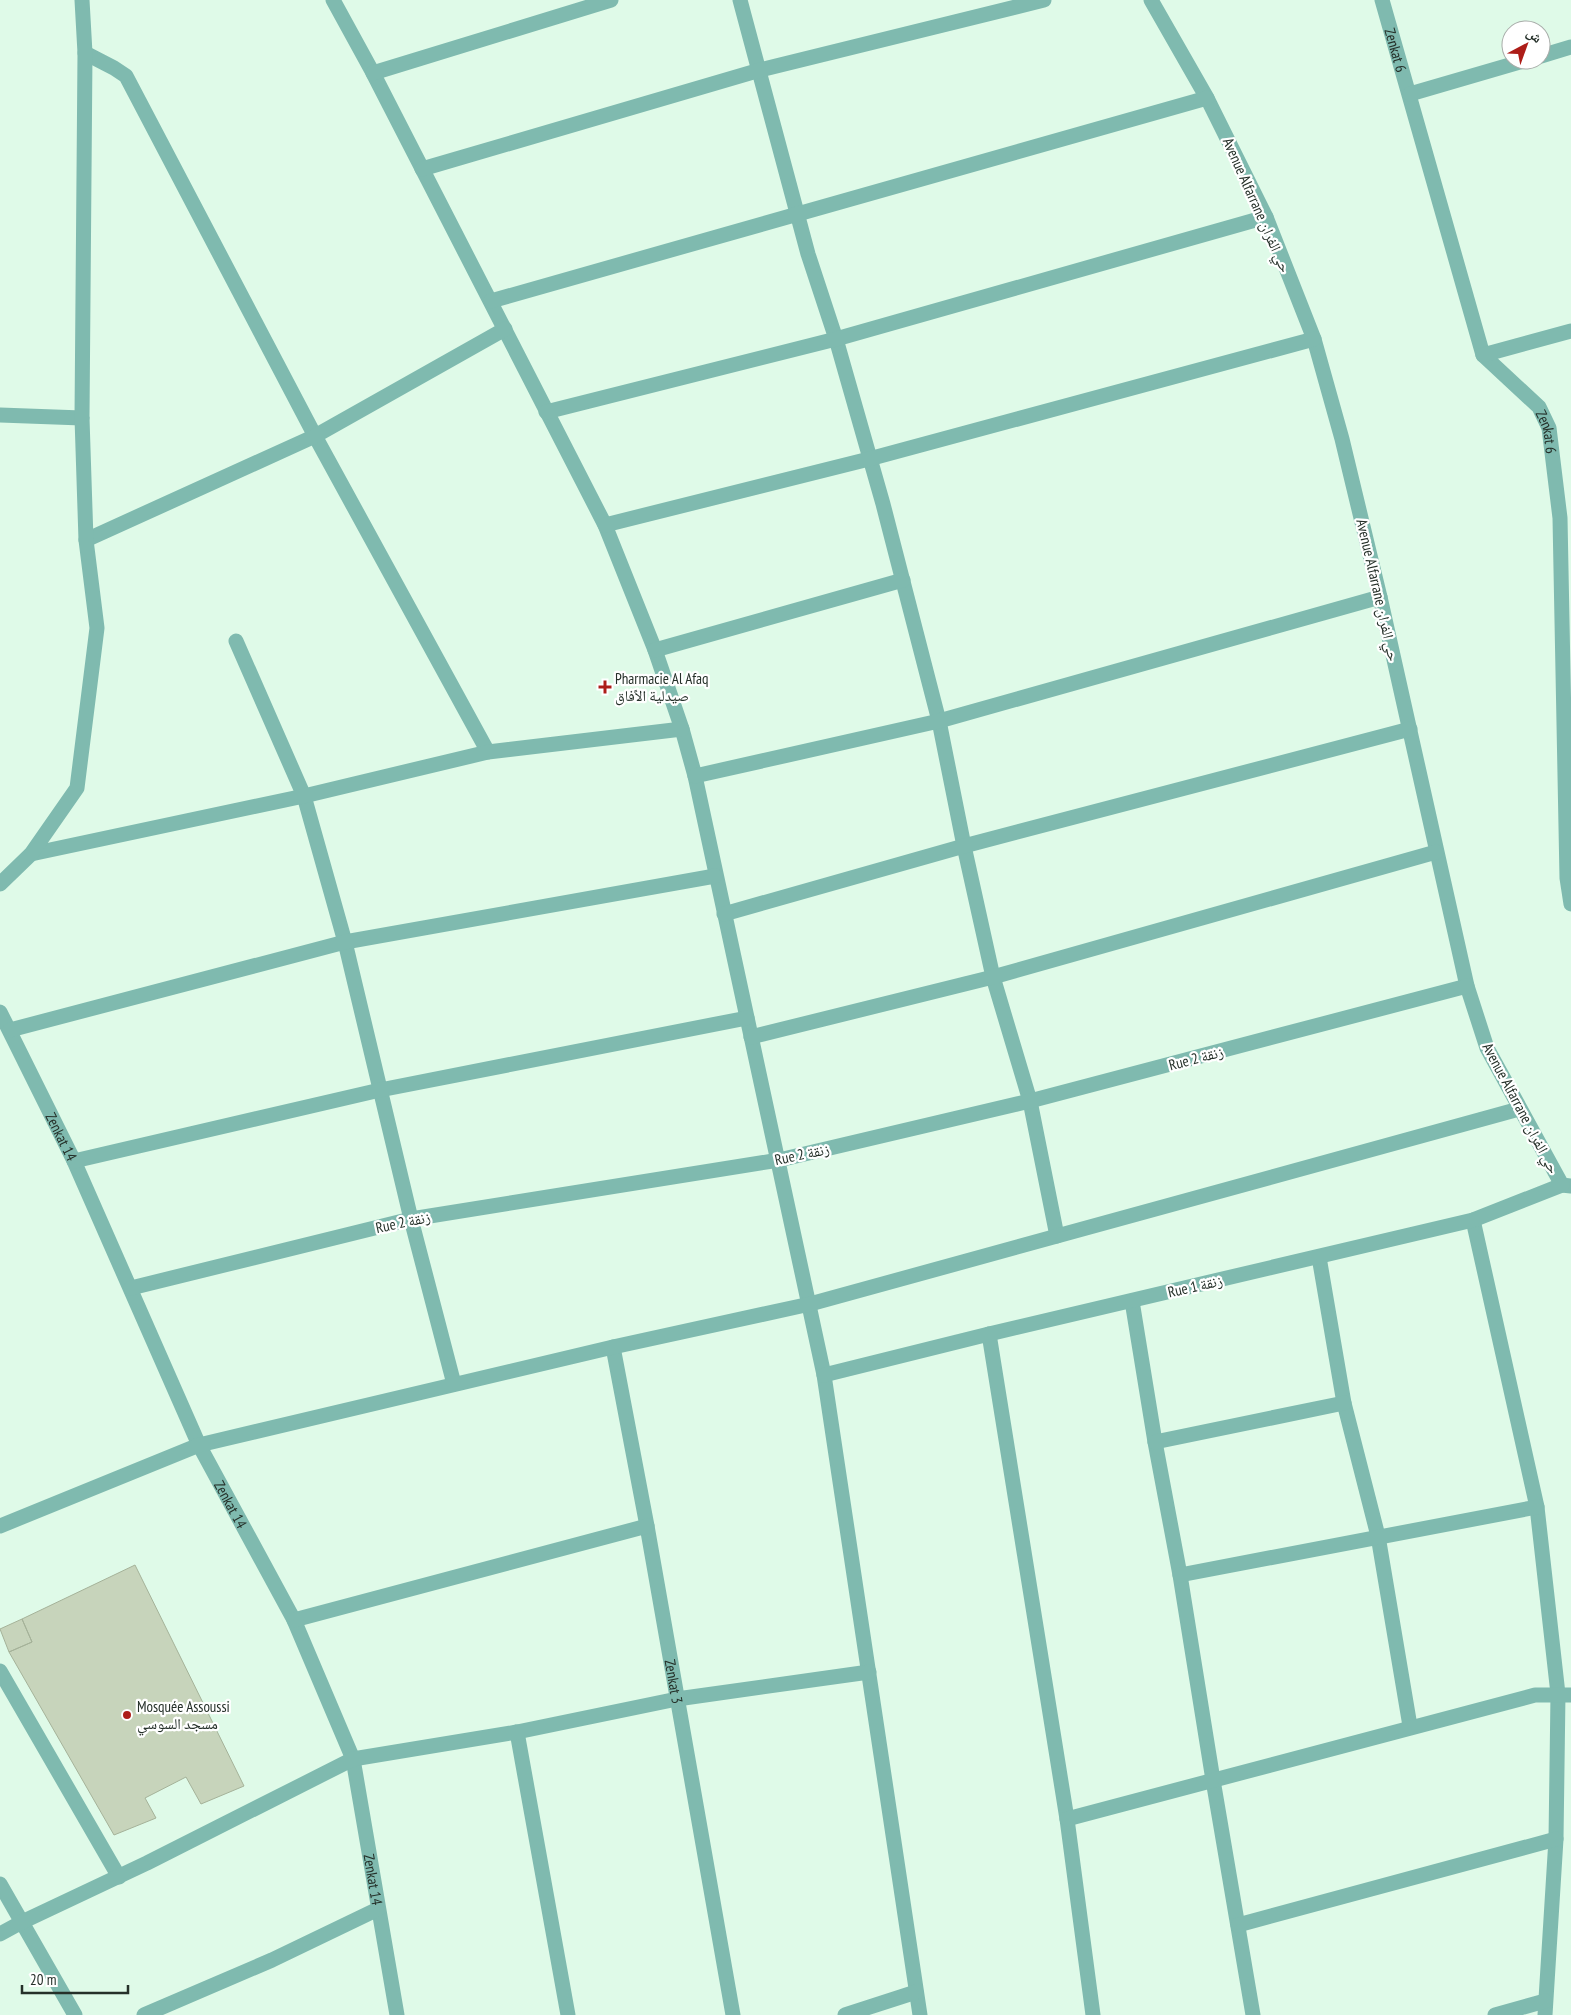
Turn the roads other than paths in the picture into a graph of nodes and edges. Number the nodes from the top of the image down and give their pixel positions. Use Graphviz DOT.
graph roads {
  1 [pos="82,0"];
  2 [pos="333,0"];
  3 [pos="611,0"];
  4 [pos="740,0"];
  5 [pos="1044,0"];
  6 [pos="1152,0"];
  7 [pos="1382,0"];
  8 [pos="1571,47"];
  9 [pos="85,53"];
  10 [pos="1551,53"];
  11 [pos="1501,68"];
  12 [pos="760,70"];
  13 [pos="373,73"];
  14 [pos="1410,94"];
  15 [pos="1207,98"];
  16 [pos="422,169"];
  17 [pos="797,214"];
  18 [pos="1266,217"];
  19 [pos="491,301"];
  20 [pos="505,329"];
  21 [pos="1571,330"];
  22 [pos="836,339"];
  23 [pos="1314,339"];
  24 [pos="1483,355"];
  25 [pos="546,412"];
  26 [pos="0,415"];
  27 [pos="82,418"];
  28 [pos="315,436"];
  29 [pos="869,458"];
  30 [pos="1566,518"];
  31 [pos="605,525"];
  32 [pos="86,540"];
  33 [pos="903,580"];
  34 [pos="1380,597"];
  35 [pos="236,641"];
  36 [pos="655,650"];
  37 [pos="939,720"];
  38 [pos="682,729"];
  39 [pos="1410,729"];
  40 [pos="488,752"];
  41 [pos="695,776"];
  42 [pos="304,796"];
  43 [pos="964,846"];
  44 [pos="1436,852"];
  45 [pos="31,854"];
  46 [pos="715,876"];
  47 [pos="1569,878"];
  48 [pos="0,884"];
  49 [pos="1571,904"];
  50 [pos="724,914"];
  51 [pos="345,942"];
  52 [pos="993,977"];
  53 [pos="1467,986"];
  54 [pos="0,1012"];
  55 [pos="747,1018"];
  56 [pos="10,1030"];
  57 [pos="751,1037"];
  58 [pos="380,1090"];
  59 [pos="1030,1102"];
  60 [pos="1519,1109"];
  61 [pos="778,1160"];
  62 [pos="74,1161"];
  63 [pos="1567,1185"];
  64 [pos="411,1218"];
  65 [pos="1473,1220"];
  66 [pos="1057,1236"];
  67 [pos="1319,1257"];
  68 [pos="131,1288"];
  69 [pos="1132,1301"];
  70 [pos="810,1304"];
  71 [pos="989,1334"];
  72 [pos="613,1347"];
  73 [pos="824,1375"];
  74 [pos="454,1384"];
  75 [pos="1344,1403"];
  76 [pos="1155,1442"];
  77 [pos="199,1445"];
  78 [pos="1537,1507"];
  79 [pos="0,1526"];
  80 [pos="647,1526"];
  81 [pos="1378,1536"];
  82 [pos="1180,1575"];
  83 [pos="294,1620"];
  84 [pos="0,1672"];
  85 [pos="870,1672"];
  86 [pos="1565,1695"];
  87 [pos="678,1699"];
  88 [pos="1410,1726"];
  89 [pos="517,1732"];
  90 [pos="353,1759"];
  91 [pos="1213,1780"];
  92 [pos="1067,1819"];
  93 [pos="1556,1839"];
  94 [pos="119,1876"];
  95 [pos="0,1884"];
  96 [pos="378,1909"];
  97 [pos="22,1922"];
  98 [pos="1238,1925"];
  99 [pos="0,1934"];
  100 [pos="916,1992"];
  101 [pos="1545,2008"];
  102 [pos="75,2015"];
  103 [pos="144,2015"];
  104 [pos="397,2015"];
  105 [pos="568,2015"];
  106 [pos="733,2015"];
  107 [pos="846,2015"];
  108 [pos="920,2015"];
  109 [pos="1093,2015"];
  110 [pos="1253,2015"];
  111 [pos="1495,2015"];
  1 -- 9 [label="street"];
  2 -- 13 [label="street"];
  3 -- 13 [label="street"];
  4 -- 12 [label="street"];
  5 -- 12 [label="street"];
  6 -- 15 [label="street, Avenue Alfarrane حي الفران"];
  7 -- 14 [label="street, Zenkat 6"];
  8 -- 10 [label="street"];
  9 -- 27 [label="street"];
  9 -- 28 [label="street"];
  11 -- 14 [label="street"];
  12 -- 16 [label="street"];
  12 -- 17 [label="street"];
  13 -- 16 [label="street"];
  14 -- 24 [label="street, Zenkat 6"];
  15 -- 17 [label="street"];
  15 -- 18 [label="street, Avenue Alfarrane حي الفران"];
  16 -- 19 [label="street"];
  17 -- 19 [label="street"];
  17 -- 22 [label="street"];
  18 -- 22 [label="street"];
  18 -- 23 [label="street, Avenue Alfarrane حي الفران"];
  19 -- 20 [label="street"];
  20 -- 25 [label="street"];
  20 -- 28 [label="street"];
  21 -- 24 [label="street"];
  22 -- 25 [label="street"];
  22 -- 29 [label="street"];
  23 -- 29 [label="street"];
  23 -- 34 [label="street, Avenue Alfarrane حي الفران"];
  24 -- 30 [label="street, Zenkat 6"];
  25 -- 31 [label="street"];
  26 -- 27 [label="street"];
  27 -- 32 [label="street"];
  28 -- 32 [label="street"];
  28 -- 40 [label="street"];
  29 -- 31 [label="street"];
  29 -- 33 [label="street"];
  30 -- 47 [label="street, Zenkat 6"];
  31 -- 36 [label="street"];
  32 -- 45 [label="street"];
  33 -- 36 [label="street"];
  33 -- 37 [label="street"];
  34 -- 37 [label="street"];
  34 -- 39 [label="street, Avenue Alfarrane حي الفران"];
  35 -- 42 [label="street"];
  36 -- 38 [label="street"];
  37 -- 41 [label="street"];
  37 -- 43 [label="street"];
  38 -- 40 [label="street"];
  38 -- 41 [label="street"];
  39 -- 43 [label="street"];
  39 -- 44 [label="street, Avenue Alfarrane حي الفران"];
  40 -- 42 [label="street"];
  41 -- 46 [label="street"];
  42 -- 45 [label="street"];
  42 -- 51 [label="street"];
  43 -- 50 [label="street"];
  43 -- 52 [label="street"];
  44 -- 52 [label="street"];
  44 -- 53 [label="street, Avenue Alfarrane حي الفران"];
  45 -- 48 [label="street"];
  46 -- 50 [label="street"];
  46 -- 51 [label="street"];
  47 -- 49 [label="street, Zenkat 6"];
  50 -- 55 [label="street"];
  51 -- 56 [label="street"];
  51 -- 58 [label="street"];
  52 -- 57 [label="street"];
  52 -- 59 [label="street"];
  53 -- 59 [label="street, Rue 2 زنقة"];
  53 -- 60 [label="street, Avenue Alfarrane حي الفران"];
  54 -- 56 [label="street, Zenkat 14"];
  55 -- 57 [label="street"];
  55 -- 58 [label="street"];
  56 -- 62 [label="street, Zenkat 14"];
  57 -- 61 [label="street"];
  58 -- 62 [label="street"];
  58 -- 64 [label="street"];
  59 -- 61 [label="street, Rue 2 زنقة"];
  59 -- 66 [label="street"];
  60 -- 63 [label="street, Avenue Alfarrane حي الفران"];
  60 -- 66 [label="street"];
  61 -- 64 [label="street, Rue 2 زنقة"];
  61 -- 70 [label="street"];
  62 -- 68 [label="street, Zenkat 14"];
  63 -- 65 [label="street, Rue 1 زنقة"];
  64 -- 68 [label="street, Rue 2 زنقة"];
  64 -- 74 [label="street"];
  65 -- 67 [label="street, Rue 1 زنقة"];
  65 -- 78 [label="street"];
  66 -- 70 [label="street"];
  67 -- 69 [label="street, Rue 1 زنقة"];
  67 -- 75 [label="street"];
  68 -- 77 [label="street, Zenkat 14"];
  69 -- 71 [label="street, Rue 1 زنقة"];
  69 -- 76 [label="street"];
  70 -- 72 [label="street"];
  70 -- 73 [label="street"];
  71 -- 73 [label="street, Rue 1 زنقة"];
  71 -- 92 [label="street"];
  72 -- 74 [label="street"];
  72 -- 80 [label="street, Zenkat 3"];
  73 -- 85 [label="street"];
  74 -- 77 [label="street"];
  75 -- 76 [label="street"];
  75 -- 81 [label="street"];
  76 -- 82 [label="street"];
  77 -- 79 [label="street"];
  77 -- 83 [label="street, Zenkat 14"];
  78 -- 81 [label="street"];
  78 -- 86 [label="street"];
  80 -- 83 [label="street"];
  80 -- 87 [label="street, Zenkat 3"];
  81 -- 82 [label="street"];
  81 -- 88 [label="street"];
  82 -- 91 [label="street"];
  83 -- 90 [label="street, Zenkat 14"];
  84 -- 94 [label="street"];
  85 -- 87 [label="street"];
  85 -- 100 [label="street"];
  86 -- 88 [label="street"];
  86 -- 93 [label="street"];
  87 -- 89 [label="street"];
  87 -- 106 [label="street, Zenkat 3"];
  88 -- 91 [label="street"];
  89 -- 90 [label="street"];
  89 -- 105 [label="street"];
  90 -- 94 [label="street"];
  90 -- 96 [label="street, Zenkat 14"];
  91 -- 92 [label="street"];
  91 -- 98 [label="street"];
  92 -- 109 [label="street"];
  93 -- 98 [label="street"];
  93 -- 101 [label="street"];
  94 -- 97 [label="street"];
  95 -- 97 [label="street"];
  96 -- 103 [label="street"];
  96 -- 104 [label="street, Zenkat 14"];
  97 -- 99 [label="street"];
  97 -- 102 [label="street"];
  98 -- 110 [label="street"];
  100 -- 107 [label="street"];
  100 -- 108 [label="street"];
  101 -- 111 [label="street"];
}
